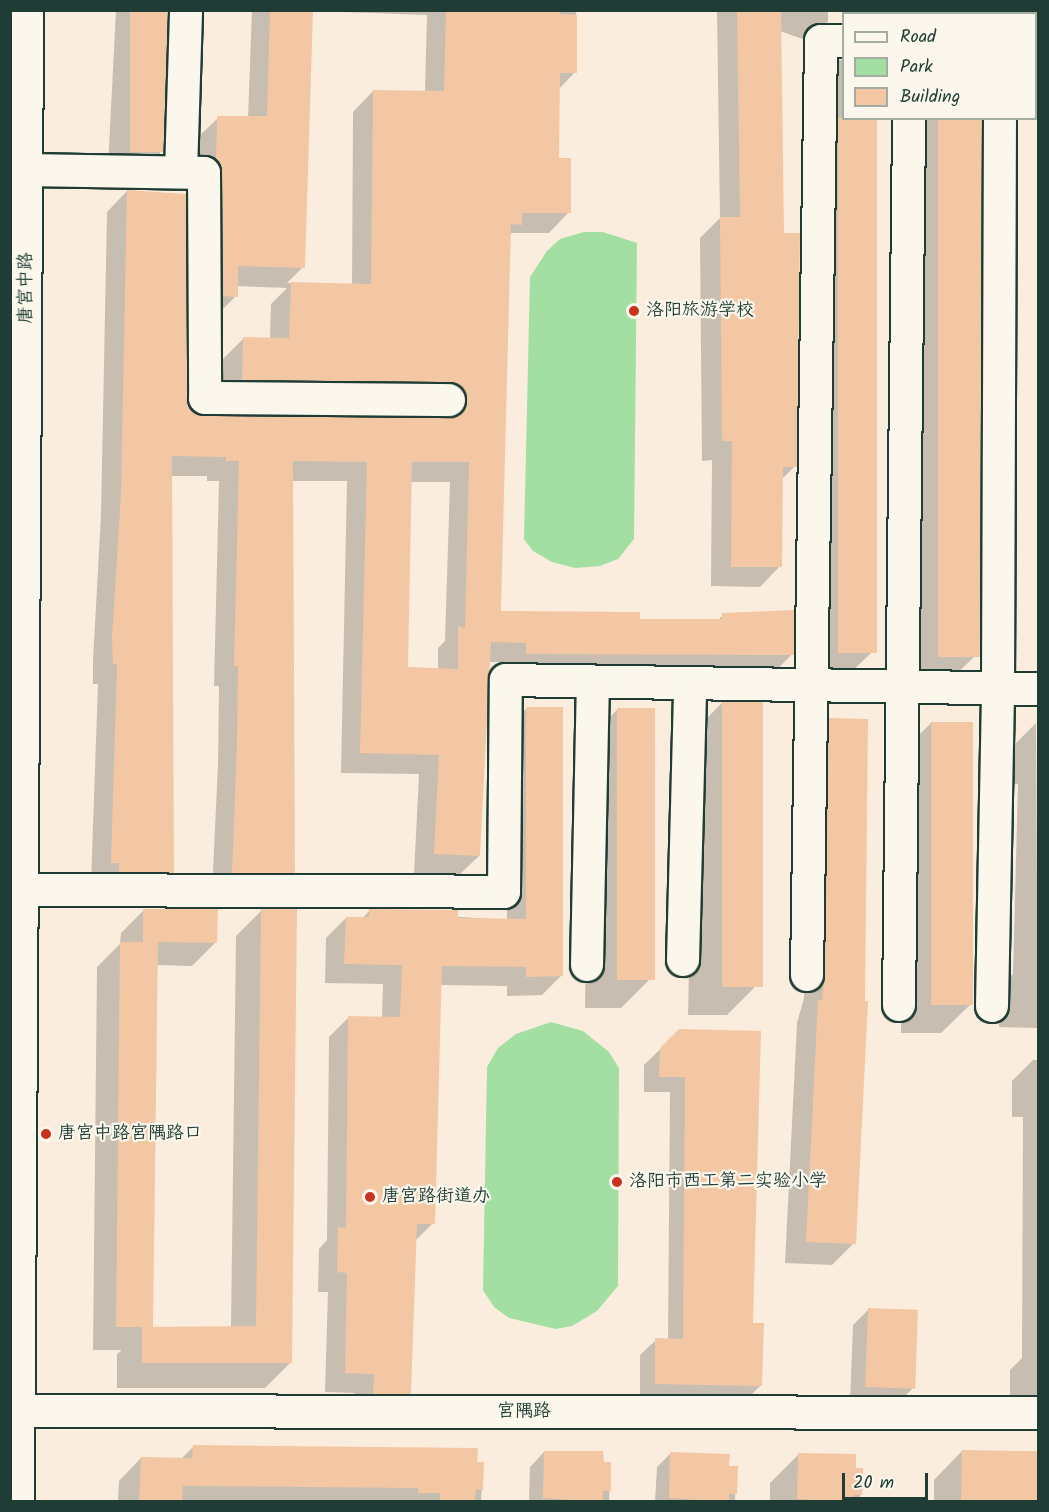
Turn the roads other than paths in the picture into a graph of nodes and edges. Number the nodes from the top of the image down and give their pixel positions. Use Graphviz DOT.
graph roads {
  1 [pos="26,10"];
  2 [pos="186,10"];
  3 [pos="842,41"];
  4 [pos="909,120"];
  5 [pos="1000,120"];
  6 [pos="27,170"];
  7 [pos="181,172"];
  8 [pos="449,400"];
  9 [pos="593,682"];
  10 [pos="690,684"];
  11 [pos="814,686"];
  12 [pos="902,687"];
  13 [pos="998,689"];
  14 [pos="1038,689"];
  15 [pos="22,890"];
  16 [pos="683,960"];
  17 [pos="587,965"];
  18 [pos="807,975"];
  19 [pos="899,1005"];
  20 [pos="992,1006"];
  21 [pos="14,1411"];
  22 [pos="1038,1413"];
  23 [pos="17,1502"];
  1 -- 6 [label="main road, 唐宫中路"];
  2 -- 7 [label="street"];
  3 -- 11 [label="street"];
  4 -- 12 [label="street"];
  5 -- 13 [label="street"];
  6 -- 7 [label="street"];
  6 -- 15 [label="main road, 唐宫中路"];
  7 -- 8 [label="street"];
  9 -- 10 [label="street"];
  9 -- 15 [label="street"];
  9 -- 17 [label="street"];
  10 -- 11 [label="street"];
  10 -- 16 [label="street"];
  11 -- 12 [label="street"];
  11 -- 18 [label="street"];
  12 -- 13 [label="street"];
  12 -- 19 [label="street"];
  13 -- 14 [label="street"];
  13 -- 20 [label="street"];
  15 -- 21 [label="main road, 唐宫中路"];
  21 -- 22 [label="street, 宫隅路"];
  21 -- 23 [label="main road, 唐宫中路"];
}
